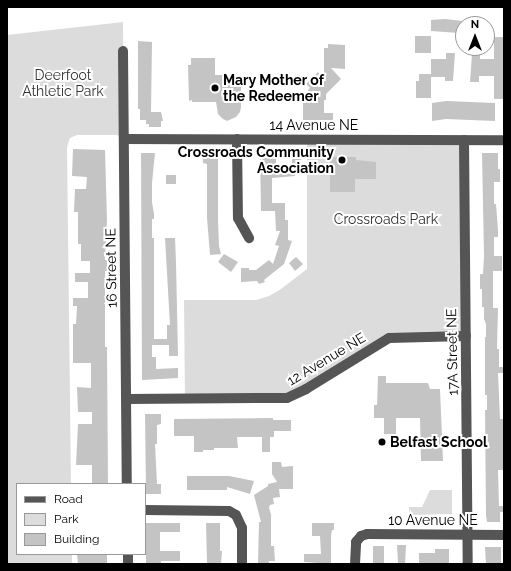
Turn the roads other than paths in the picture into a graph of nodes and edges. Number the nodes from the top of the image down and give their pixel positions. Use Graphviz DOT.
graph roads {
  1 [pos="123,51"];
  2 [pos="124,139"];
  3 [pos="237,139"];
  4 [pos="464,140"];
  5 [pos="504,140"];
  6 [pos="249,238"];
  7 [pos="466,336"];
  8 [pos="127,399"];
  9 [pos="127,483"];
  10 [pos="146,510"];
  11 [pos="468,534"];
  12 [pos="504,535"];
  13 [pos="242,564"];
  14 [pos="355,564"];
  15 [pos="468,564"];
  1 -- 2 [label="street, 16 Street NE"];
  2 -- 3 [label="street, 14 Avenue NE"];
  2 -- 8 [label="street, 16 Street NE"];
  3 -- 4 [label="street, 14 Avenue NE"];
  3 -- 6 [label="street"];
  4 -- 5 [label="street, 14 Avenue NE"];
  4 -- 7 [label="street, 17A Street NE"];
  7 -- 8 [label="street, 12 Avenue NE"];
  7 -- 11 [label="street, 17A Street NE"];
  8 -- 9 [label="street, 16 Street NE"];
  10 -- 13 [label="street"];
  11 -- 12 [label="street, 10 Avenue NE"];
  11 -- 14 [label="street, 10 Avenue NE"];
  11 -- 15 [label="street, 17A Street NE"];
}
